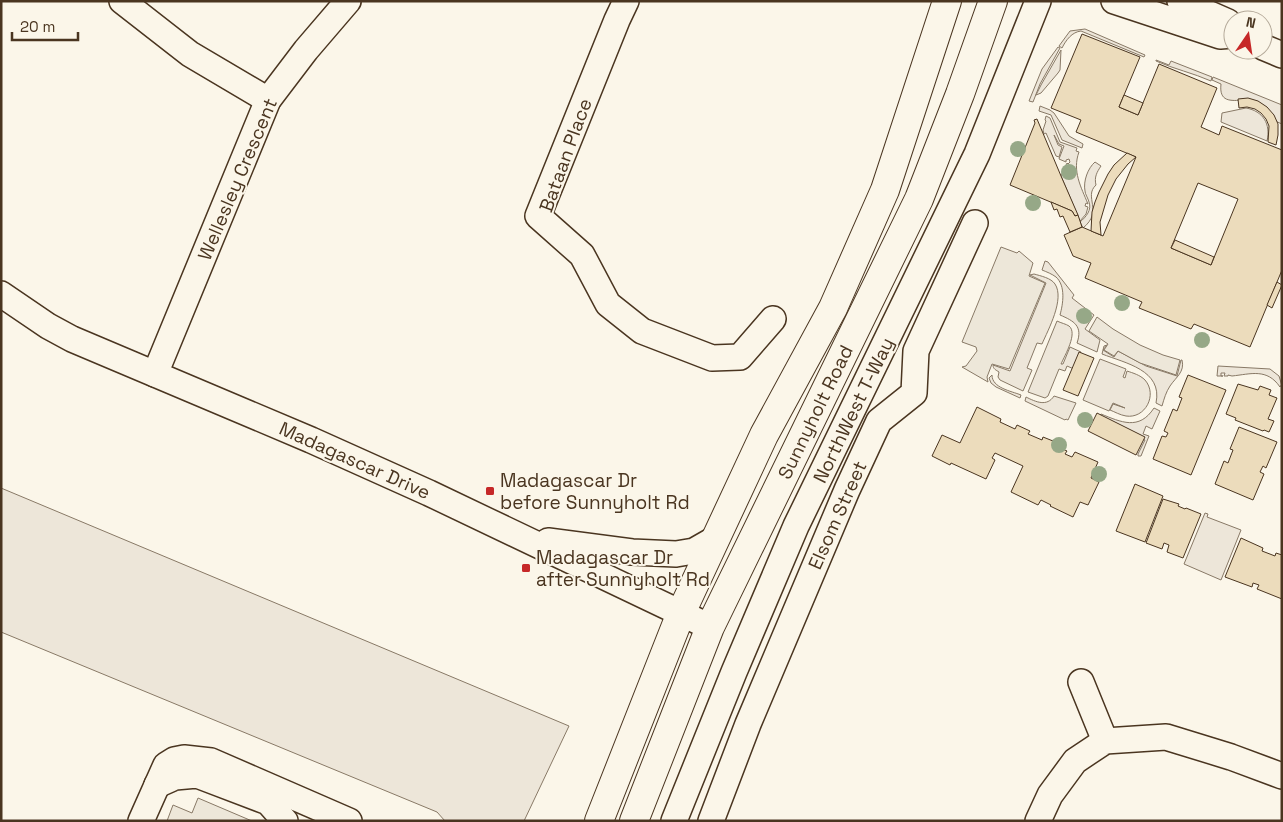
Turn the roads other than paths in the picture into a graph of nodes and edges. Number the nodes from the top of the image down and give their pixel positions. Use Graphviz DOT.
graph roads {
  1 [pos="122,1"];
  2 [pos="348,1"];
  3 [pos="626,1"];
  4 [pos="948,1"];
  5 [pos="993,1"];
  6 [pos="1038,1"];
  7 [pos="1114,1"];
  8 [pos="1180,1"];
  9 [pos="1223,20"];
  10 [pos="1223,36"];
  11 [pos="268,100"];
  12 [pos="975,223"];
  13 [pos="1,294"];
  14 [pos="774,319"];
  15 [pos="155,374"];
  16 [pos="525,538"];
  17 [pos="715,540"];
  18 [pos="681,613"];
  19 [pos="710,627"];
  20 [pos="1081,682"];
  21 [pos="1105,741"];
  22 [pos="1282,776"];
  23 [pos="150,802"];
  24 [pos="281,821"];
  25 [pos="285,821"];
  26 [pos="349,821"];
  27 [pos="599,821"];
  28 [pos="634,821"];
  29 [pos="674,821"];
  30 [pos="711,821"];
  31 [pos="1038,821"];
  1 -- 11 [label="street"];
  2 -- 11 [label="street, Wellesley Crescent"];
  3 -- 14 [label="street, Bataan Place"];
  4 -- 17 [label="main road, Sunnyholt Road"];
  5 -- 19 [label="main road, Sunnyholt Road"];
  6 -- 29 [label="street, NorthWest T-Way"];
  7 -- 10 [label="street"];
  8 -- 9 [label="street"];
  11 -- 15 [label="street, Wellesley Crescent"];
  12 -- 30 [label="street, Elsom Street"];
  13 -- 15 [label="street, Madagascar Drive"];
  15 -- 16 [label="street, Madagascar Drive"];
  16 -- 17 [label="street"];
  16 -- 18 [label="street, Madagascar Drive"];
  17 -- 18 [label="main road, Sunnyholt Road"];
  18 -- 19 [label="street, Madagascar Drive"];
  18 -- 27 [label="main road, Sunnyholt Road"];
  19 -- 28 [label="main road, Sunnyholt Road"];
  20 -- 21 [label="street"];
  21 -- 22 [label="street"];
  21 -- 31 [label="street"];
  23 -- 24 [label="street"];
  23 -- 25 [label="street"];
  23 -- 26 [label="street"];
}
